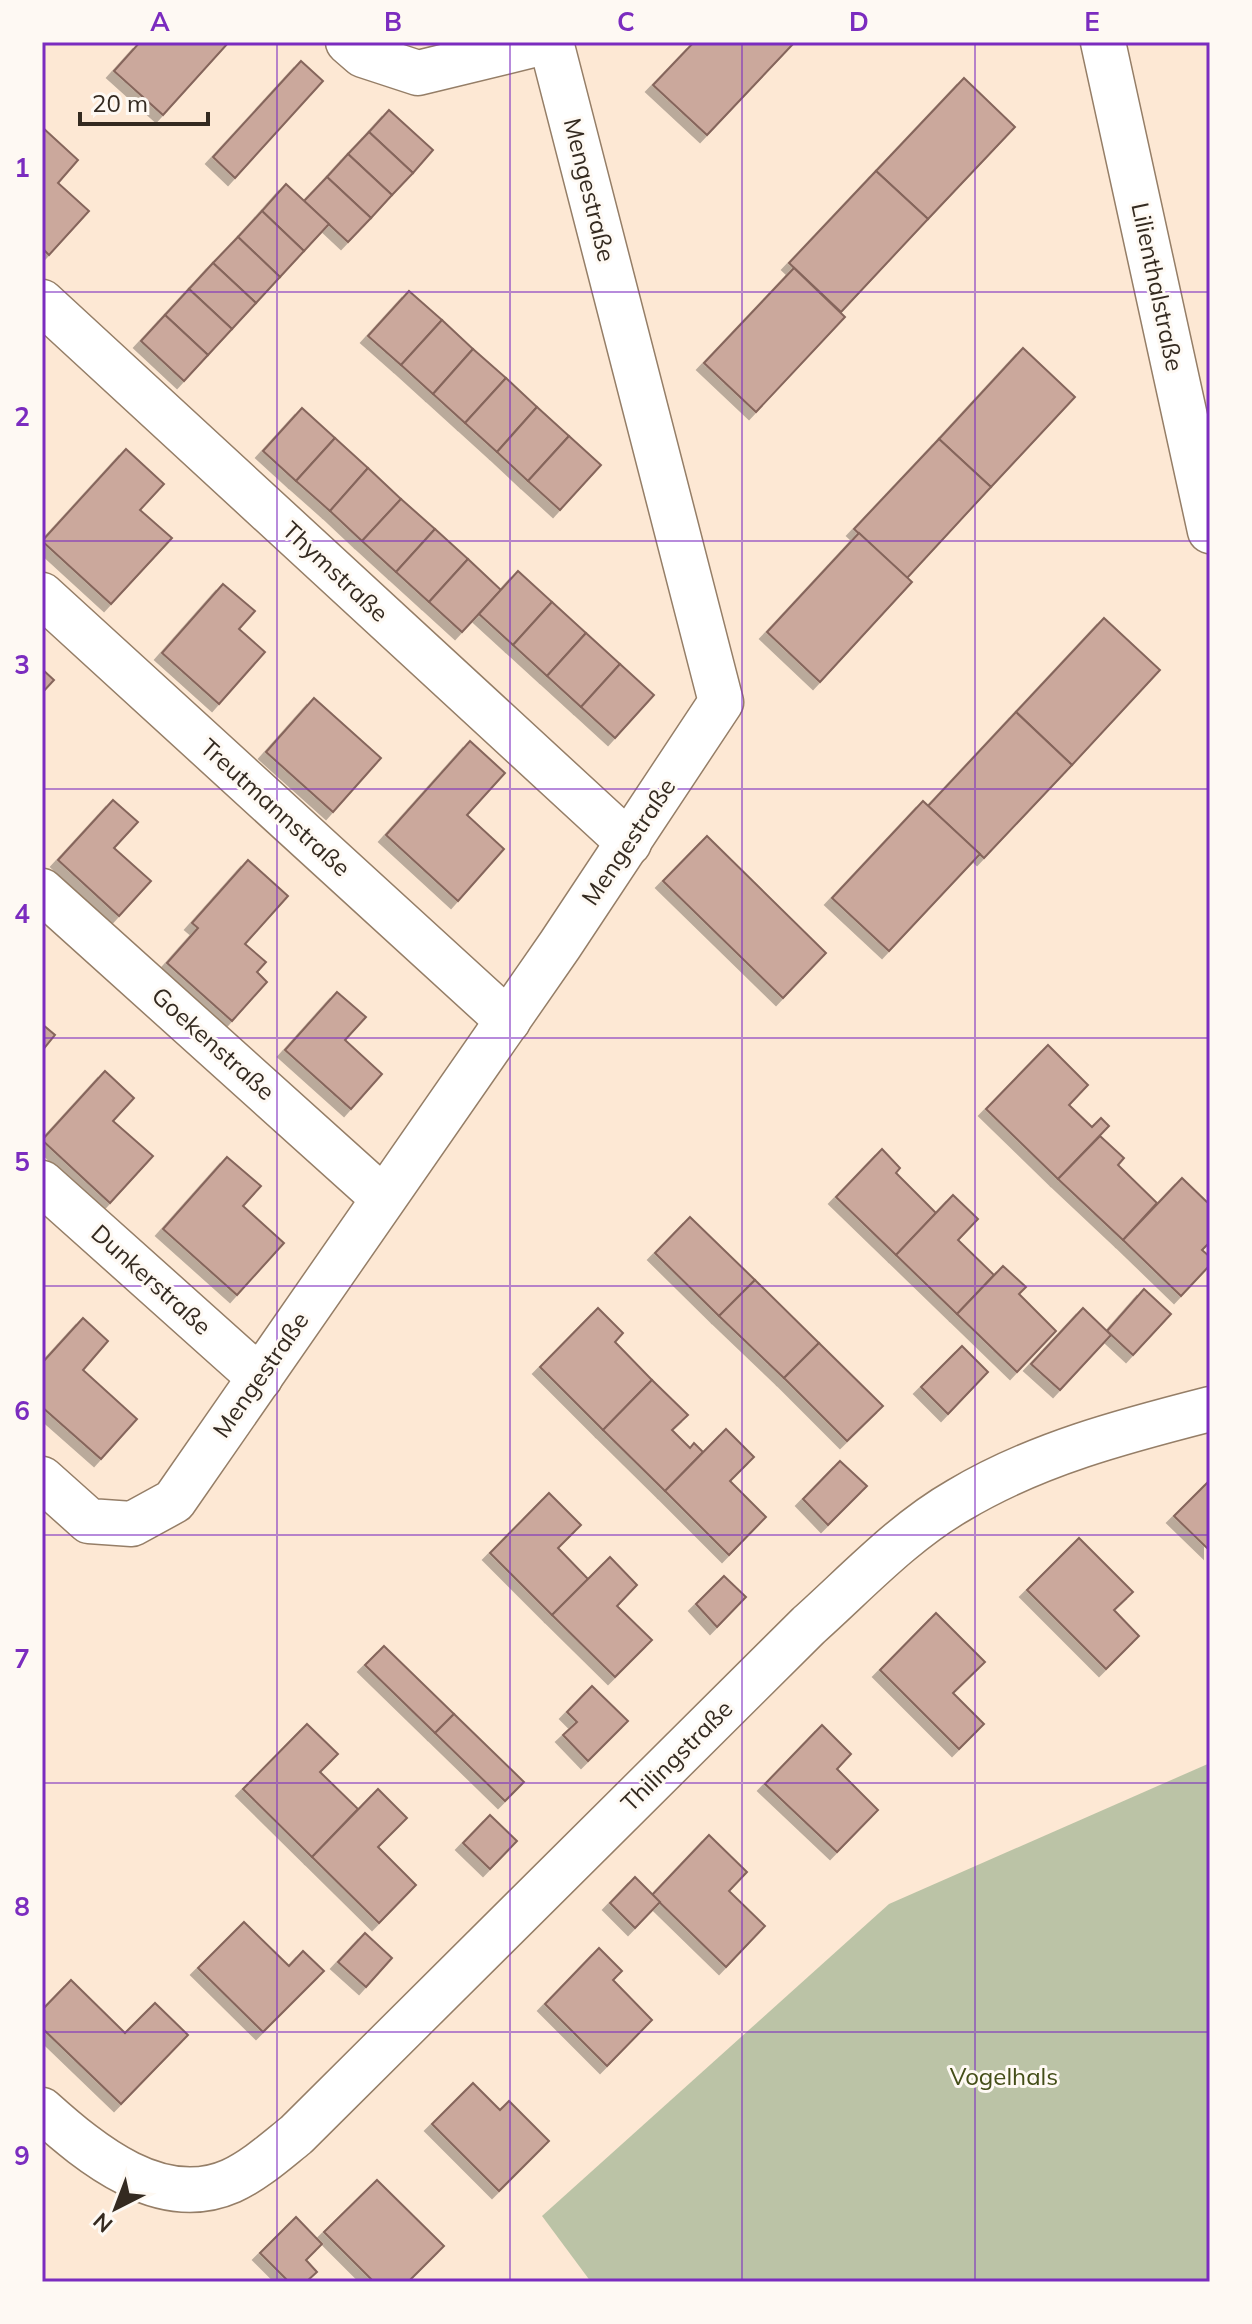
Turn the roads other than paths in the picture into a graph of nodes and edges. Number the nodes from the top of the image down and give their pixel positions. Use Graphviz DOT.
graph roads {
  1 [pos="348,42"];
  2 [pos="545,42"];
  3 [pos="551,42"];
  4 [pos="1103,42"];
  5 [pos="42,302"];
  6 [pos="1210,531"];
  7 [pos="42,595"];
  8 [pos="629,843"];
  9 [pos="42,891"];
  10 [pos="508,1021"];
  11 [pos="42,1183"];
  12 [pos="383,1198"];
  13 [pos="260,1378"];
  14 [pos="1210,1409"];
  15 [pos="42,1479"];
  16 [pos="42,2110"];
  1 -- 2 [label="street"];
  3 -- 8 [label="street, Mengestraße"];
  4 -- 6 [label="street, Lilienthalstraße"];
  5 -- 8 [label="street, Thymstraße"];
  7 -- 10 [label="street, Treutmannstraße"];
  8 -- 10 [label="street, Mengestraße"];
  9 -- 12 [label="street, Goekenstraße"];
  10 -- 12 [label="street, Mengestraße"];
  11 -- 13 [label="street, Dunkerstraße"];
  12 -- 13 [label="street, Mengestraße"];
  13 -- 15 [label="street, Mengestraße"];
  14 -- 16 [label="street, Thilingstraße"];
}
